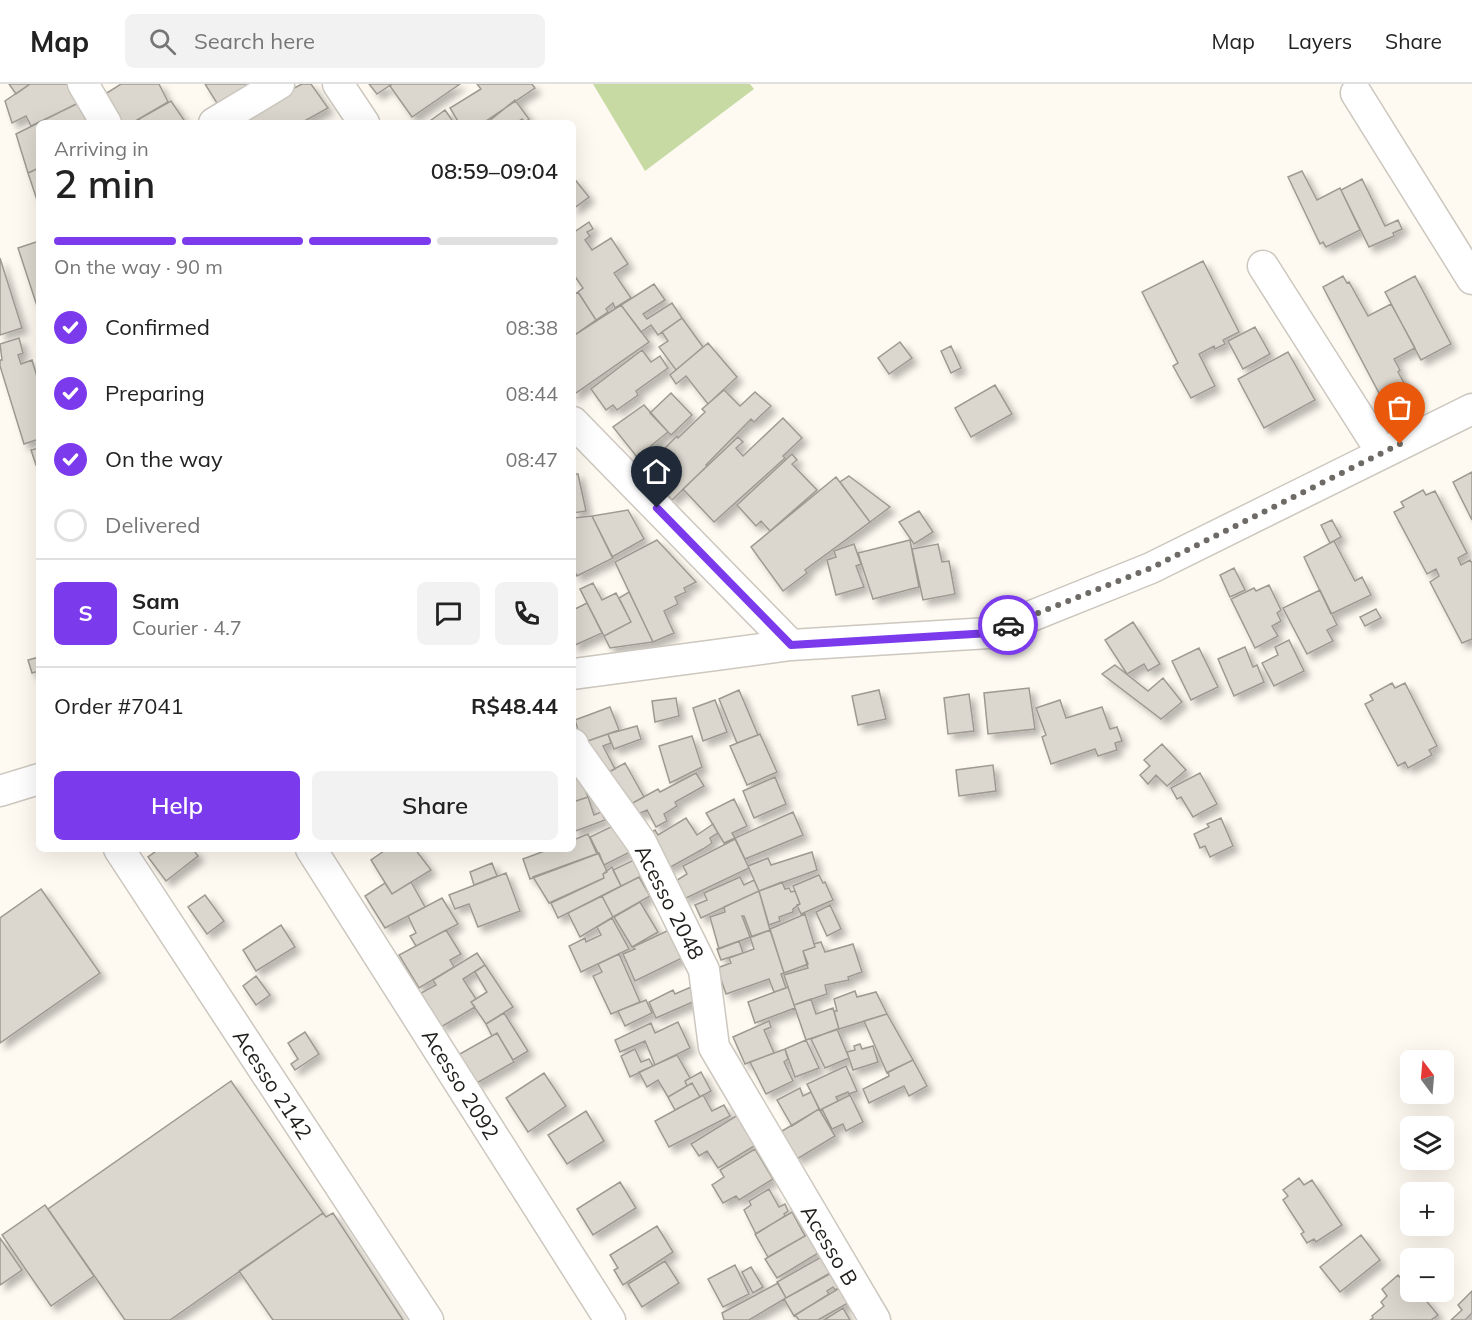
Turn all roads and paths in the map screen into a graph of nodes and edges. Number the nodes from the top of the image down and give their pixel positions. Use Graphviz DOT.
graph roads {
  1 [pos="83,84"];
  2 [pos="279,84"];
  3 [pos="338,84"];
  4 [pos="1356,93"];
  5 [pos="104,120"];
  6 [pos="219,120"];
  7 [pos="362,120"];
  8 [pos="1263,266"];
  9 [pos="1472,279"];
  10 [pos="1472,409"];
  11 [pos="576,425"];
  12 [pos="1382,453"];
  13 [pos="791,645"];
  14 [pos="576,674"];
  15 [pos="576,751"];
  16 [pos="36,780"];
  17 [pos="0,791"];
  18 [pos="121,852"];
  19 [pos="313,852"];
  20 [pos="785,1169"];
  21 [pos="428,1320"];
  22 [pos="610,1320"];
  23 [pos="875,1320"];
  1 -- 5 [label="street"];
  2 -- 6 [label="street"];
  3 -- 7 [label="street"];
  4 -- 9 [label="street"];
  8 -- 12 [label="street"];
  10 -- 12 [label="street"];
  11 -- 13 [label="street"];
  12 -- 13 [label="street"];
  13 -- 14 [label="street"];
  15 -- 20 [label="street, Acesso 2048"];
  16 -- 17 [label="street"];
  18 -- 21 [label="street, Acesso 2142"];
  19 -- 22 [label="street, Acesso 2092"];
  20 -- 23 [label="street, Acesso B"];
}
